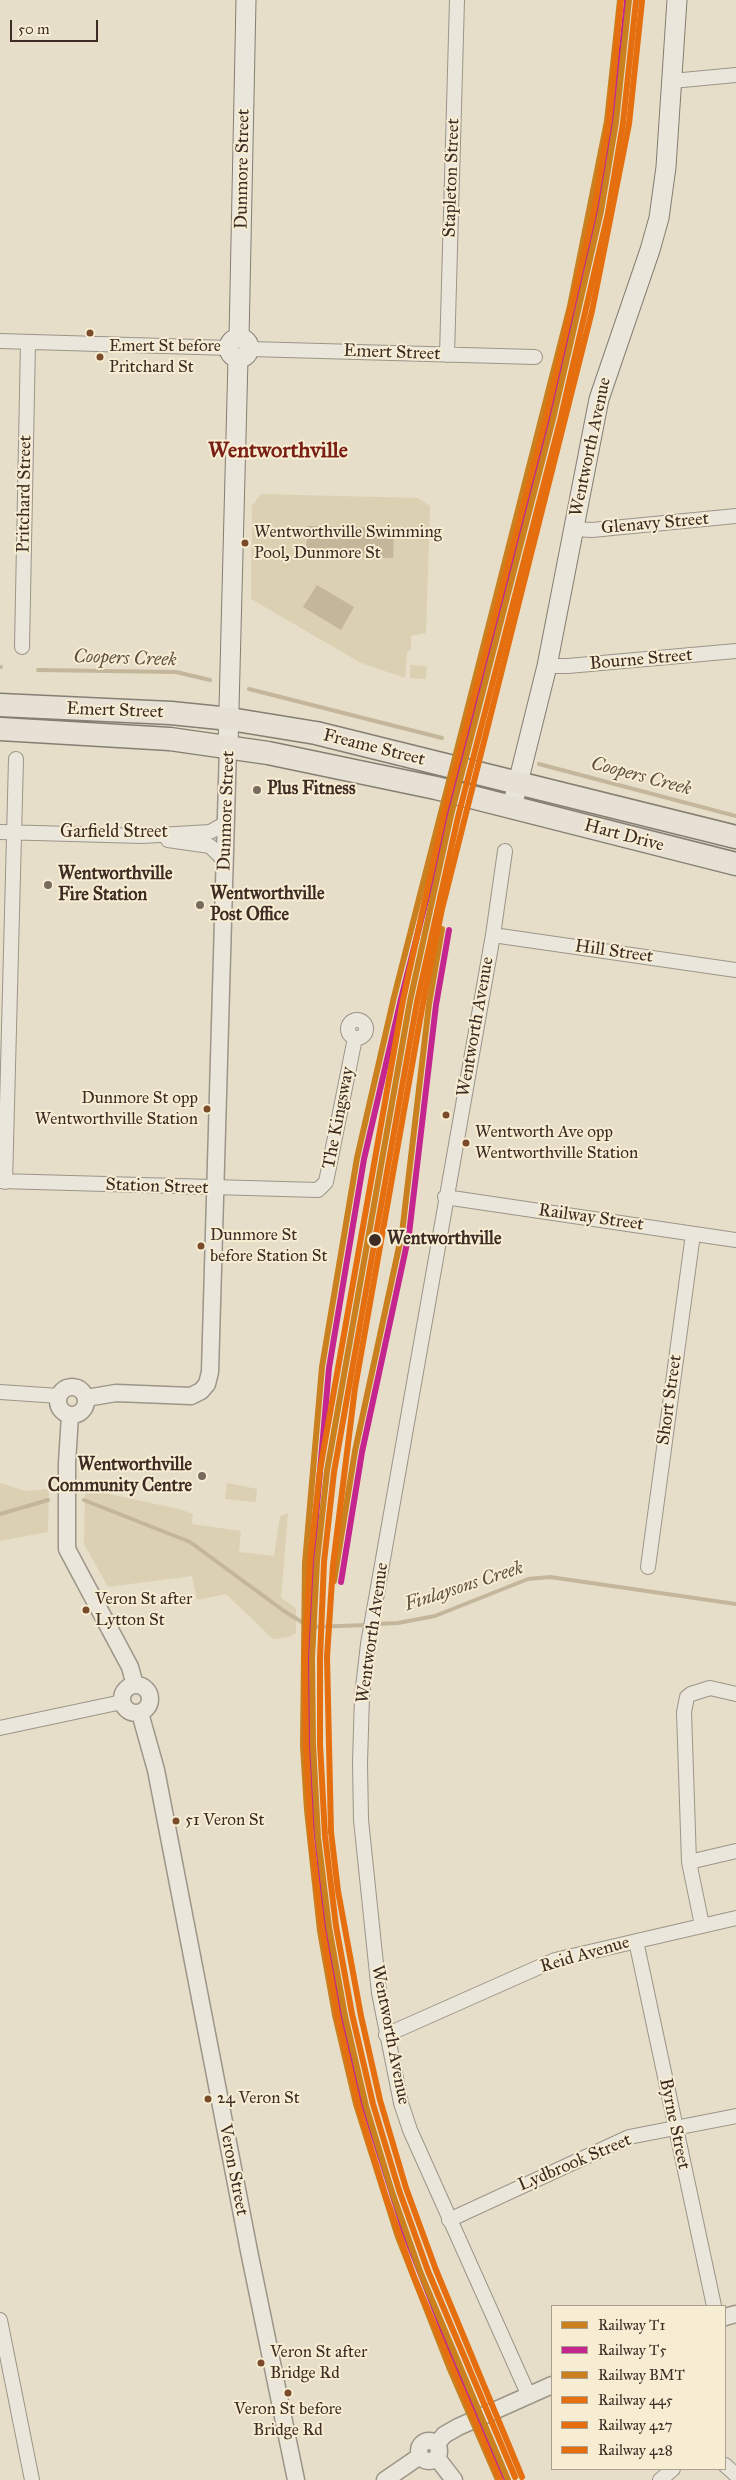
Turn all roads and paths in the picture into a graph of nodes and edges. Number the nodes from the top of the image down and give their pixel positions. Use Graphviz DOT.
graph roads {
  1 [pos="246,0"];
  2 [pos="457,0"];
  3 [pos="677,0"];
  4 [pos="736,76"];
  5 [pos="672,81"];
  6 [pos="0,341"];
  7 [pos="28,342"];
  8 [pos="239,348"];
  9 [pos="447,355"];
  10 [pos="534,357"];
  11 [pos="736,516"];
  12 [pos="574,529"];
  13 [pos="22,647"];
  14 [pos="736,651"];
  15 [pos="546,666"];
  16 [pos="0,705"];
  17 [pos="230,719"];
  18 [pos="0,729"];
  19 [pos="228,747"];
  20 [pos="16,759"];
  21 [pos="518,782"];
  22 [pos="512,807"];
  23 [pos="226,823"];
  24 [pos="0,832"];
  25 [pos="14,832"];
  26 [pos="142,836"];
  27 [pos="736,837"];
  28 [pos="505,851"];
  29 [pos="225,861"];
  30 [pos="736,864"];
  31 [pos="493,935"];
  32 [pos="736,970"];
  33 [pos="355,1038"];
  34 [pos="3,1182"];
  35 [pos="216,1189"];
  36 [pos="315,1191"];
  37 [pos="445,1197"];
  38 [pos="693,1234"];
  39 [pos="736,1240"];
  40 [pos="0,1392"];
  41 [pos="59,1396"];
  42 [pos="86,1398"];
  43 [pos="70,1415"];
  44 [pos="648,1567"];
  45 [pos="135,1685"];
  46 [pos="736,1694"];
  47 [pos="122,1702"];
  48 [pos="140,1713"];
  49 [pos="0,1728"];
  50 [pos="736,1851"];
  51 [pos="690,1862"];
  52 [pos="736,1918"];
  53 [pos="702,1925"];
  54 [pos="636,1941"];
  55 [pos="386,2035"];
  56 [pos="736,2116"];
  57 [pos="675,2129"];
  58 [pos="449,2220"];
  59 [pos="714,2305"];
  60 [pos="0,2320"];
  61 [pos="551,2385"];
  62 [pos="529,2396"];
  63 [pos="437,2451"];
  64 [pos="726,2466"];
  65 [pos="672,2470"];
  66 [pos="736,2475"];
  67 [pos="32,2480"];
  68 [pos="296,2480"];
  69 [pos="385,2480"];
  70 [pos="454,2480"];
  71 [pos="660,2480"];
  1 -- 8 [label="main road, Dunmore Street"];
  2 -- 9 [label="street, Stapleton Street"];
  3 -- 5 [label="main road, Wentworth Avenue"];
  4 -- 5 [label="street"];
  5 -- 12 [label="main road, Wentworth Avenue"];
  6 -- 7 [label="street, Emert Street"];
  7 -- 8 [label="street, Emert Street"];
  7 -- 13 [label="street, Pritchard Street"];
  8 -- 9 [label="street, Emert Street"];
  8 -- 17 [label="main road, Dunmore Street"];
  9 -- 10 [label="street, Emert Street"];
  11 -- 12 [label="street, Glenavy Street"];
  12 -- 15 [label="main road, Wentworth Avenue"];
  14 -- 15 [label="street, Bourne Street"];
  15 -- 21 [label="main road, Wentworth Avenue"];
  16 -- 17 [label="highway, Emert Street"];
  17 -- 19 [label="main road, Dunmore Street"];
  17 -- 21 [label="highway, Freame Street"];
  18 -- 19 [label="highway, Emert Street"];
  19 -- 22 [label="highway, Freame Street"];
  19 -- 23 [label="street, Dunmore Street"];
  20 -- 25 [label="street"];
  21 -- 22 [label="main road, Wentworth Avenue"];
  21 -- 27 [label="highway, Hart Drive"];
  22 -- 30 [label="highway, Hart Drive"];
  23 -- 26 [label="street, Garfield Street"];
  23 -- 29 [label="street, Dunmore Street"];
  24 -- 25 [label="street, Garfield Street"];
  25 -- 26 [label="street, Garfield Street"];
  25 -- 34 [label="street"];
  26 -- 29 [label="street"];
  28 -- 31 [label="street, Wentworth Avenue"];
  29 -- 35 [label="street, Dunmore Street"];
  31 -- 32 [label="street, Hill Street"];
  31 -- 37 [label="street, Wentworth Avenue"];
  33 -- 36 [label="street, The Kingsway"];
  34 -- 35 [label="street, Station Street"];
  35 -- 36 [label="street, Station Street"];
  35 -- 42 [label="street, Dunmore Street"];
  37 -- 38 [label="street, Railway Street"];
  37 -- 55 [label="street, Wentworth Avenue"];
  38 -- 39 [label="street, Railway Street"];
  38 -- 44 [label="street, Short Street"];
  40 -- 41 [label="street"];
  41 -- 42 [label="street"];
  41 -- 43 [label="street"];
  42 -- 43 [label="street"];
  43 -- 45 [label="street"];
  45 -- 47 [label="street"];
  45 -- 48 [label="street"];
  46 -- 51 [label="street"];
  47 -- 48 [label="street"];
  47 -- 49 [label="street"];
  48 -- 68 [label="street, Veron Street"];
  50 -- 51 [label="street"];
  51 -- 53 [label="street"];
  52 -- 53 [label="street, Reid Avenue"];
  53 -- 54 [label="street, Reid Avenue"];
  54 -- 55 [label="street, Reid Avenue"];
  54 -- 57 [label="street, Byrne Street"];
  55 -- 58 [label="street, Wentworth Avenue"];
  56 -- 57 [label="street, Lydbrook Street"];
  57 -- 58 [label="street, Lydbrook Street"];
  57 -- 59 [label="street, Byrne Street"];
  58 -- 62 [label="street, Wentworth Avenue"];
  60 -- 67 [label="street"];
  61 -- 62 [label="street"];
  62 -- 63 [label="street"];
  63 -- 69 [label="street"];
  63 -- 70 [label="street"];
  64 -- 66 [label="street"];
  65 -- 71 [label="street"];
}
